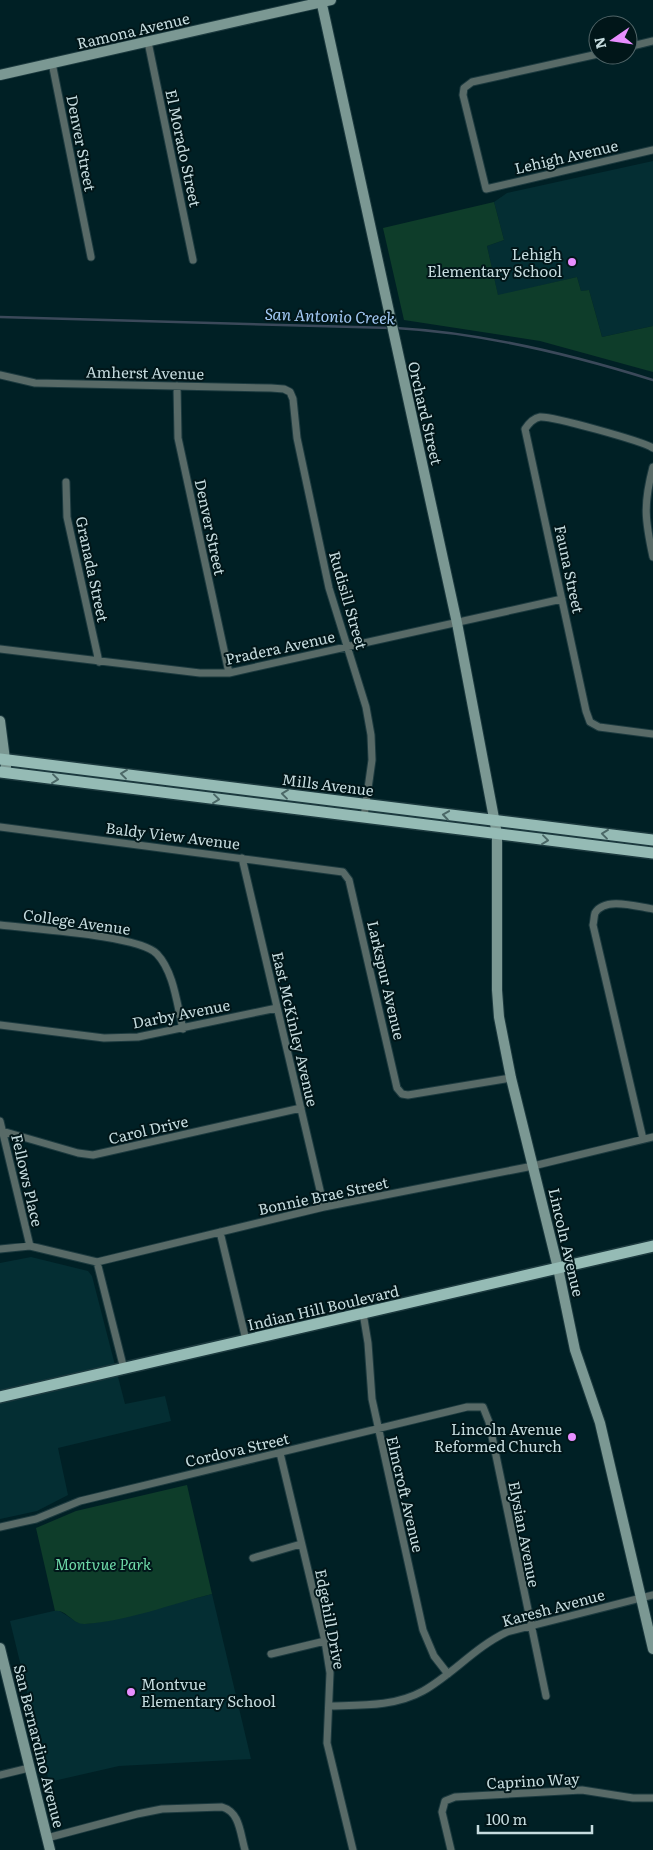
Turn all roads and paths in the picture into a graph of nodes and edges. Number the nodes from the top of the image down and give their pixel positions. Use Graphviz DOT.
graph roads {
  1 [pos="325,1"];
  2 [pos="653,41"];
  3 [pos="148,42"];
  4 [pos="638,45"];
  5 [pos="588,56"];
  6 [pos="52,63"];
  7 [pos="0,75"];
  8 [pos="653,150"];
  9 [pos="91,257"];
  10 [pos="193,260"];
  11 [pos="0,375"];
  12 [pos="177,386"];
  13 [pos="290,392"];
  14 [pos="653,448"];
  15 [pos="653,467"];
  16 [pos="66,482"];
  17 [pos="653,557"];
  18 [pos="562,599"];
  19 [pos="457,622"];
  20 [pos="348,647"];
  21 [pos="0,649"];
  22 [pos="99,662"];
  23 [pos="229,673"];
  24 [pos="0,721"];
  25 [pos="653,734"];
  26 [pos="2,759"];
  27 [pos="3,772"];
  28 [pos="366,804"];
  29 [pos="364,817"];
  30 [pos="494,821"];
  31 [pos="0,827"];
  32 [pos="497,834"];
  33 [pos="653,840"];
  34 [pos="653,853"];
  35 [pos="242,858"];
  36 [pos="343,872"];
  37 [pos="653,909"];
  38 [pos="0,925"];
  39 [pos="278,1008"];
  40 [pos="0,1025"];
  41 [pos="183,1029"];
  42 [pos="511,1078"];
  43 [pos="301,1108"];
  44 [pos="0,1121"];
  45 [pos="2,1131"];
  46 [pos="653,1137"];
  47 [pos="643,1140"];
  48 [pos="534,1166"];
  49 [pos="324,1207"];
  50 [pos="220,1232"];
  51 [pos="30,1246"];
  52 [pos="653,1246"];
  53 [pos="0,1249"];
  54 [pos="97,1262"];
  55 [pos="558,1268"];
  56 [pos="362,1313"];
  57 [pos="246,1340"];
  58 [pos="124,1369"];
  59 [pos="0,1397"];
  60 [pos="483,1407"];
  61 [pos="378,1430"];
  62 [pos="280,1453"];
  63 [pos="0,1527"];
  64 [pos="302,1544"];
  65 [pos="253,1558"];
  66 [pos="653,1595"];
  67 [pos="642,1598"];
  68 [pos="530,1625"];
  69 [pos="325,1641"];
  70 [pos="0,1648"];
  71 [pos="653,1650"];
  72 [pos="271,1654"];
  73 [pos="448,1674"];
  74 [pos="546,1696"];
  75 [pos="329,1706"];
  76 [pos="30,1768"];
  77 [pos="0,1774"];
  78 [pos="653,1798"];
  79 [pos="47,1838"];
  80 [pos="50,1850"];
  81 [pos="245,1850"];
  82 [pos="353,1850"];
  83 [pos="450,1850"];
  1 -- 3 [label="street, Ramona Avenue"];
  1 -- 19 [label="street, Orchard Street"];
  2 -- 4 [label="street"];
  3 -- 6 [label="street, Ramona Avenue"];
  3 -- 10 [label="street, El Morado Street"];
  5 -- 8 [label="street, Lehigh Avenue"];
  6 -- 7 [label="street, Ramona Avenue"];
  6 -- 9 [label="street, Denver Street"];
  11 -- 12 [label="street, Amherst Avenue"];
  12 -- 13 [label="street, Amherst Avenue"];
  12 -- 23 [label="street, Denver Street"];
  13 -- 20 [label="street, Rudisill Street"];
  14 -- 18 [label="street, Fauna Street"];
  15 -- 17 [label="street"];
  16 -- 22 [label="street, Granada Street"];
  18 -- 19 [label="street, Pradera Avenue"];
  18 -- 25 [label="street, Fauna Street"];
  19 -- 20 [label="street, Pradera Avenue"];
  19 -- 30 [label="street, Orchard Street"];
  20 -- 23 [label="street, Pradera Avenue"];
  20 -- 28 [label="street, Rudisill Street"];
  21 -- 22 [label="street, Pradera Avenue"];
  22 -- 23 [label="street, Pradera Avenue"];
  24 -- 26 [label="street"];
  26 -- 27 [label="street"];
  28 -- 26 [label="main road, Mills Avenue, one-way"];
  27 -- 29 [label="main road, Mills Avenue, one-way"];
  28 -- 29 [label="street, Rudisill Street"];
  30 -- 28 [label="main road, Mills Avenue, one-way"];
  29 -- 32 [label="main road, Mills Avenue"];
  30 -- 32 [label="street, Orchard Street"];
  33 -- 30 [label="main road, Mills Avenue, one-way"];
  31 -- 35 [label="street, Baldy View Avenue"];
  32 -- 34 [label="main road, Mills Avenue, one-way"];
  32 -- 42 [label="street, Lincoln Avenue"];
  35 -- 36 [label="street, Baldy View Avenue"];
  35 -- 39 [label="street, East McKinley Avenue"];
  36 -- 42 [label="street, Larkspur Avenue"];
  37 -- 47 [label="street"];
  38 -- 41 [label="street, College Avenue"];
  39 -- 41 [label="street, Darby Avenue"];
  39 -- 43 [label="street, East McKinley Avenue"];
  40 -- 41 [label="street, Darby Avenue"];
  42 -- 48 [label="street, Lincoln Avenue"];
  43 -- 45 [label="street, Carol Drive"];
  43 -- 49 [label="street, East McKinley Avenue"];
  44 -- 45 [label="street, Fellows Place"];
  45 -- 51 [label="street, Fellows Place"];
  46 -- 47 [label="street, Bonnie Brae Street"];
  47 -- 48 [label="street, Bonnie Brae Street"];
  48 -- 49 [label="street, Bonnie Brae Street"];
  48 -- 55 [label="street, Lincoln Avenue"];
  49 -- 50 [label="street, Bonnie Brae Street"];
  50 -- 54 [label="street, Bonnie Brae Street"];
  50 -- 57 [label="street"];
  51 -- 53 [label="street, Bonnie Brae Street"];
  51 -- 54 [label="street, Bonnie Brae Street"];
  52 -- 55 [label="main road, Indian Hill Boulevard"];
  54 -- 58 [label="street"];
  55 -- 56 [label="main road, Indian Hill Boulevard"];
  55 -- 67 [label="street, Lincoln Avenue"];
  56 -- 57 [label="main road, Indian Hill Boulevard"];
  56 -- 61 [label="street, Elmcroft Avenue"];
  57 -- 58 [label="main road, Indian Hill Boulevard"];
  58 -- 59 [label="main road, Indian Hill Boulevard"];
  60 -- 61 [label="street, Cordova Street"];
  60 -- 68 [label="street, Elysian Avenue"];
  61 -- 62 [label="street, Cordova Street"];
  61 -- 73 [label="street, Elmcroft Avenue"];
  62 -- 63 [label="street, Cordova Street"];
  62 -- 64 [label="street, Edgehill Drive"];
  64 -- 65 [label="street"];
  64 -- 69 [label="street, Edgehill Drive"];
  66 -- 67 [label="street, Karesh Avenue"];
  67 -- 68 [label="street, Karesh Avenue"];
  67 -- 71 [label="street, Lincoln Avenue"];
  68 -- 73 [label="street, Karesh Avenue"];
  68 -- 74 [label="street, Elysian Avenue"];
  69 -- 72 [label="street"];
  69 -- 75 [label="street, Edgehill Drive"];
  70 -- 76 [label="street, San Bernardino Avenue"];
  73 -- 75 [label="street, Karesh Avenue"];
  75 -- 82 [label="street, Edgehill Drive"];
  76 -- 77 [label="street"];
  76 -- 79 [label="street, San Bernardino Avenue"];
  78 -- 83 [label="street, Caprino Way"];
  79 -- 80 [label="street, San Bernardino Avenue"];
  79 -- 81 [label="street"];
}
